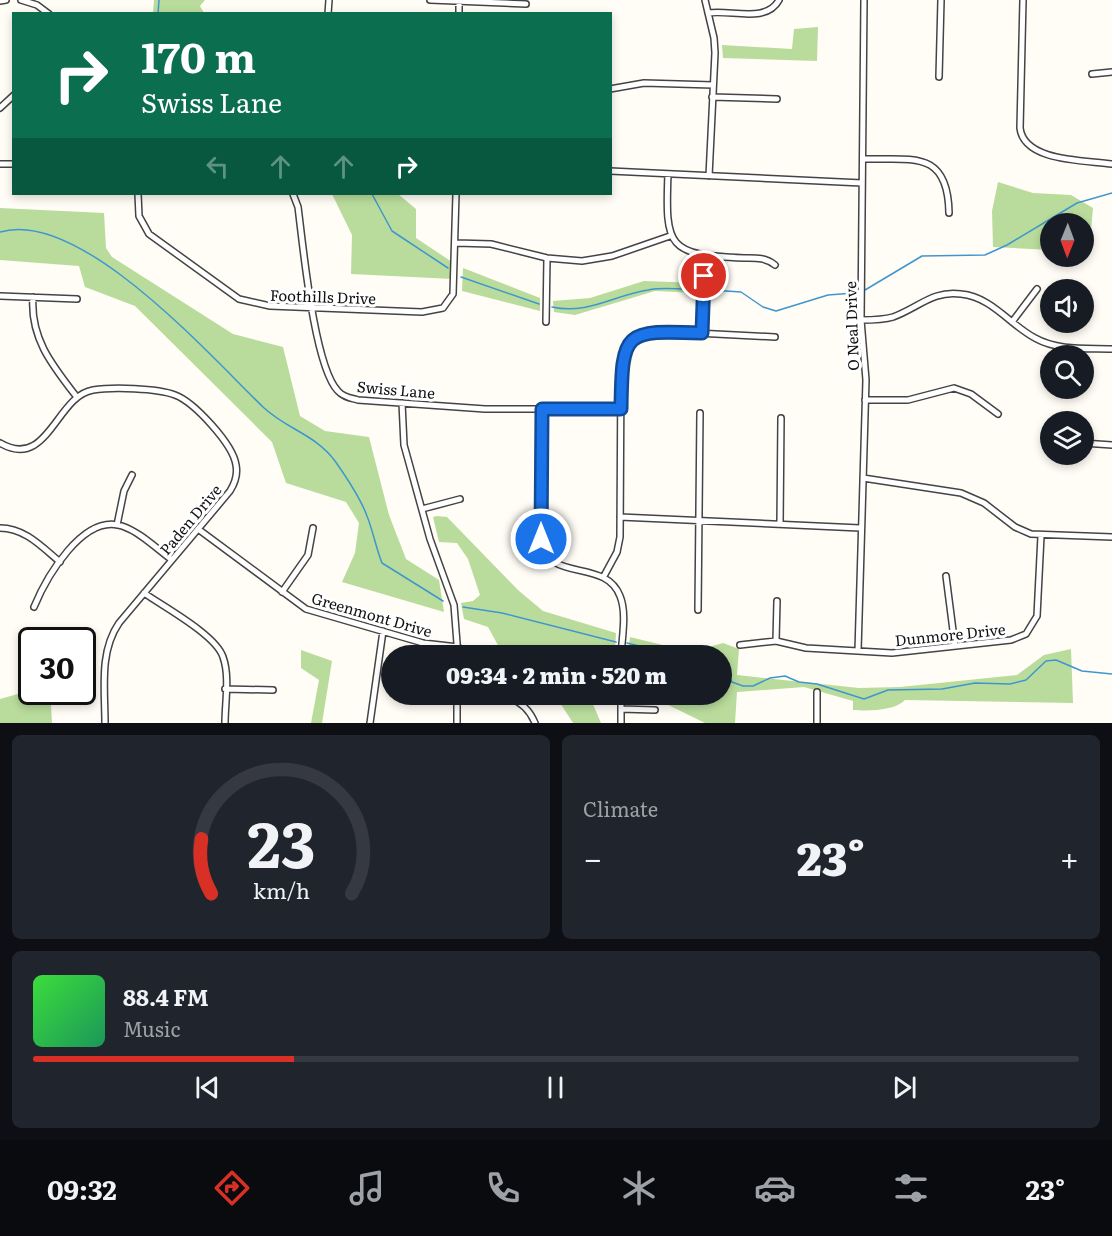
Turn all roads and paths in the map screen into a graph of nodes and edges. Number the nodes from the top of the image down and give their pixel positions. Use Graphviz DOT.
graph roads {
  1 [pos="6,0"];
  2 [pos="21,0"];
  3 [pos="430,0"];
  4 [pos="705,0"];
  5 [pos="778,0"];
  6 [pos="864,0"];
  7 [pos="941,0"];
  8 [pos="1023,0"];
  9 [pos="0,1"];
  10 [pos="459,1"];
  11 [pos="526,4"];
  12 [pos="46,12"];
  13 [pos="708,13"];
  14 [pos="1112,72"];
  15 [pos="1092,74"];
  16 [pos="939,77"];
  17 [pos="713,85"];
  18 [pos="612,89"];
  19 [pos="12,97"];
  20 [pos="712,97"];
  21 [pos="777,99"];
  22 [pos="0,108"];
  23 [pos="863,159"];
  24 [pos="1112,164"];
  25 [pos="612,171"];
  26 [pos="668,174"];
  27 [pos="708,176"];
  28 [pos="862,183"];
  29 [pos="138,195"];
  30 [pos="293,195"];
  31 [pos="456,195"];
  32 [pos="949,213"];
  33 [pos="670,236"];
  34 [pos="456,243"];
  35 [pos="705,256"];
  36 [pos="547,258"];
  37 [pos="774,265"];
  38 [pos="1036,289"];
  39 [pos="0,296"];
  40 [pos="33,297"];
  41 [pos="77,299"];
  42 [pos="312,307"];
  43 [pos="861,321"];
  44 [pos="546,322"];
  45 [pos="1012,322"];
  46 [pos="702,333"];
  47 [pos="775,337"];
  48 [pos="1112,349"];
  49 [pos="76,396"];
  50 [pos="865,400"];
  51 [pos="402,403"];
  52 [pos="542,409"];
  53 [pos="621,409"];
  54 [pos="700,413"];
  55 [pos="998,414"];
  56 [pos="781,418"];
  57 [pos="0,443"];
  58 [pos="1094,444"];
  59 [pos="1112,445"];
  60 [pos="132,476"];
  61 [pos="863,478"];
  62 [pos="460,499"];
  63 [pos="422,509"];
  64 [pos="620,517"];
  65 [pos="699,519"];
  66 [pos="780,524"];
  67 [pos="117,525"];
  68 [pos="0,528"];
  69 [pos="314,528"];
  70 [pos="860,528"];
  71 [pos="198,529"];
  72 [pos="1041,536"];
  73 [pos="1112,537"];
  74 [pos="172,560"];
  75 [pos="60,562"];
  76 [pos="604,576"];
  77 [pos="946,576"];
  78 [pos="282,592"];
  79 [pos="144,593"];
  80 [pos="777,601"];
  81 [pos="34,607"];
  82 [pos="698,610"];
  83 [pos="383,631"];
  84 [pos="776,641"];
  85 [pos="446,645"];
  86 [pos="458,645"];
  87 [pos="621,645"];
  88 [pos="740,645"];
  89 [pos="955,646"];
  90 [pos="858,651"];
  91 [pos="225,689"];
  92 [pos="273,690"];
  93 [pos="818,692"];
  94 [pos="457,705"];
  95 [pos="523,705"];
  96 [pos="621,705"];
  97 [pos="621,709"];
  98 [pos="655,710"];
  99 [pos="105,723"];
  100 [pos="225,723"];
  101 [pos="370,723"];
  102 [pos="457,723"];
  103 [pos="535,723"];
  104 [pos="621,723"];
  105 [pos="817,723"];
  1 -- 9 [label="street"];
  2 -- 12 [label="street"];
  3 -- 10 [label="street"];
  4 -- 13 [label="street"];
  5 -- 13 [label="street"];
  6 -- 23 [label="street, O Neal Drive"];
  7 -- 16 [label="street"];
  8 -- 24 [label="street"];
  10 -- 11 [label="street"];
  13 -- 17 [label="street"];
  14 -- 15 [label="street"];
  17 -- 18 [label="street"];
  17 -- 20 [label="street"];
  19 -- 22 [label="street"];
  20 -- 21 [label="street"];
  20 -- 27 [label="street"];
  23 -- 28 [label="street, O Neal Drive"];
  23 -- 32 [label="street"];
  25 -- 26 [label="street"];
  26 -- 27 [label="street"];
  26 -- 33 [label="street"];
  27 -- 28 [label="street"];
  28 -- 43 [label="street, O Neal Drive"];
  29 -- 42 [label="street, Foothills Drive"];
  30 -- 42 [label="street, Swiss Lane"];
  31 -- 34 [label="street, Foothills Drive"];
  33 -- 35 [label="street"];
  33 -- 36 [label="street"];
  34 -- 36 [label="street"];
  34 -- 42 [label="street, Foothills Drive"];
  35 -- 37 [label="street"];
  35 -- 46 [label="street"];
  36 -- 44 [label="street"];
  38 -- 45 [label="street"];
  39 -- 40 [label="street"];
  40 -- 41 [label="street"];
  40 -- 49 [label="street"];
  42 -- 51 [label="street, Swiss Lane"];
  43 -- 45 [label="street"];
  43 -- 50 [label="street, O Neal Drive"];
  45 -- 48 [label="street"];
  46 -- 47 [label="street"];
  46 -- 53 [label="street"];
  49 -- 57 [label="street"];
  49 -- 71 [label="street, Paden Drive"];
  50 -- 55 [label="street"];
  50 -- 61 [label="street, O Neal Drive"];
  51 -- 52 [label="street, Swiss Lane"];
  51 -- 63 [label="street"];
  52 -- 53 [label="street, Swiss Lane"];
  52 -- 76 [label="street"];
  53 -- 64 [label="street"];
  54 -- 65 [label="street"];
  56 -- 66 [label="street"];
  58 -- 59 [label="street"];
  60 -- 67 [label="street"];
  61 -- 70 [label="street, O Neal Drive"];
  61 -- 72 [label="street"];
  62 -- 63 [label="street"];
  63 -- 86 [label="street"];
  64 -- 65 [label="street"];
  64 -- 76 [label="street"];
  65 -- 66 [label="street"];
  65 -- 82 [label="street"];
  66 -- 70 [label="street"];
  67 -- 74 [label="street"];
  67 -- 75 [label="street"];
  68 -- 75 [label="street"];
  69 -- 78 [label="street"];
  70 -- 90 [label="street, O Neal Drive"];
  71 -- 74 [label="street, Paden Drive"];
  71 -- 78 [label="street, Greenmont Drive"];
  72 -- 73 [label="street"];
  72 -- 89 [label="street, Dunmore Drive"];
  74 -- 79 [label="street, Paden Drive"];
  75 -- 81 [label="street"];
  76 -- 87 [label="street"];
  77 -- 89 [label="street"];
  78 -- 83 [label="street, Greenmont Drive"];
  79 -- 91 [label="street"];
  79 -- 99 [label="street, Paden Drive"];
  80 -- 84 [label="street"];
  83 -- 85 [label="street, Greenmont Drive"];
  83 -- 101 [label="street"];
  84 -- 88 [label="street, Dunmore Drive"];
  84 -- 90 [label="street, Dunmore Drive"];
  89 -- 90 [label="street, Dunmore Drive"];
  91 -- 92 [label="street"];
  91 -- 100 [label="street"];
  93 -- 105 [label="street"];
  94 -- 102 [label="street"];
  95 -- 103 [label="street"];
  96 -- 97 [label="street"];
  97 -- 98 [label="street"];
  97 -- 104 [label="street"];
}
